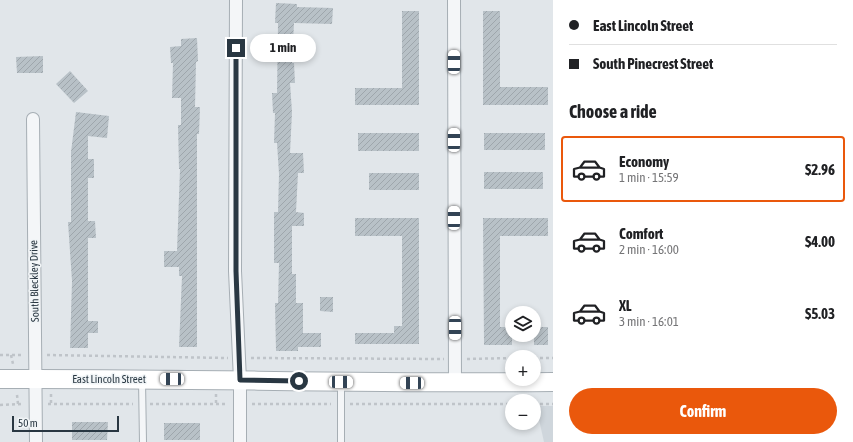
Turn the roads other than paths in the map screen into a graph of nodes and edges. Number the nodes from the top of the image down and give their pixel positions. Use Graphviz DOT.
graph roads {
  1 [pos="236,0"];
  2 [pos="454,0"];
  3 [pos="33,119"];
  4 [pos="0,379"];
  5 [pos="36,379"];
  6 [pos="142,379"];
  7 [pos="240,380"];
  8 [pos="341,382"];
  9 [pos="553,382"];
  10 [pos="455,384"];
  11 [pos="36,442"];
  12 [pos="143,442"];
  13 [pos="240,442"];
  14 [pos="341,442"];
  1 -- 7 [label="street"];
  2 -- 10 [label="street"];
  3 -- 5 [label="street, South Bleckley Drive"];
  4 -- 5 [label="street, East Lincoln Street"];
  5 -- 6 [label="street, East Lincoln Street"];
  5 -- 11 [label="street, South Bleckley Drive"];
  6 -- 7 [label="street, East Lincoln Street"];
  6 -- 12 [label="lane"];
  7 -- 8 [label="street, East Lincoln Street"];
  7 -- 13 [label="street"];
  8 -- 10 [label="street, East Lincoln Street"];
  8 -- 14 [label="lane"];
  9 -- 10 [label="street, East Lincoln Street"];
}
